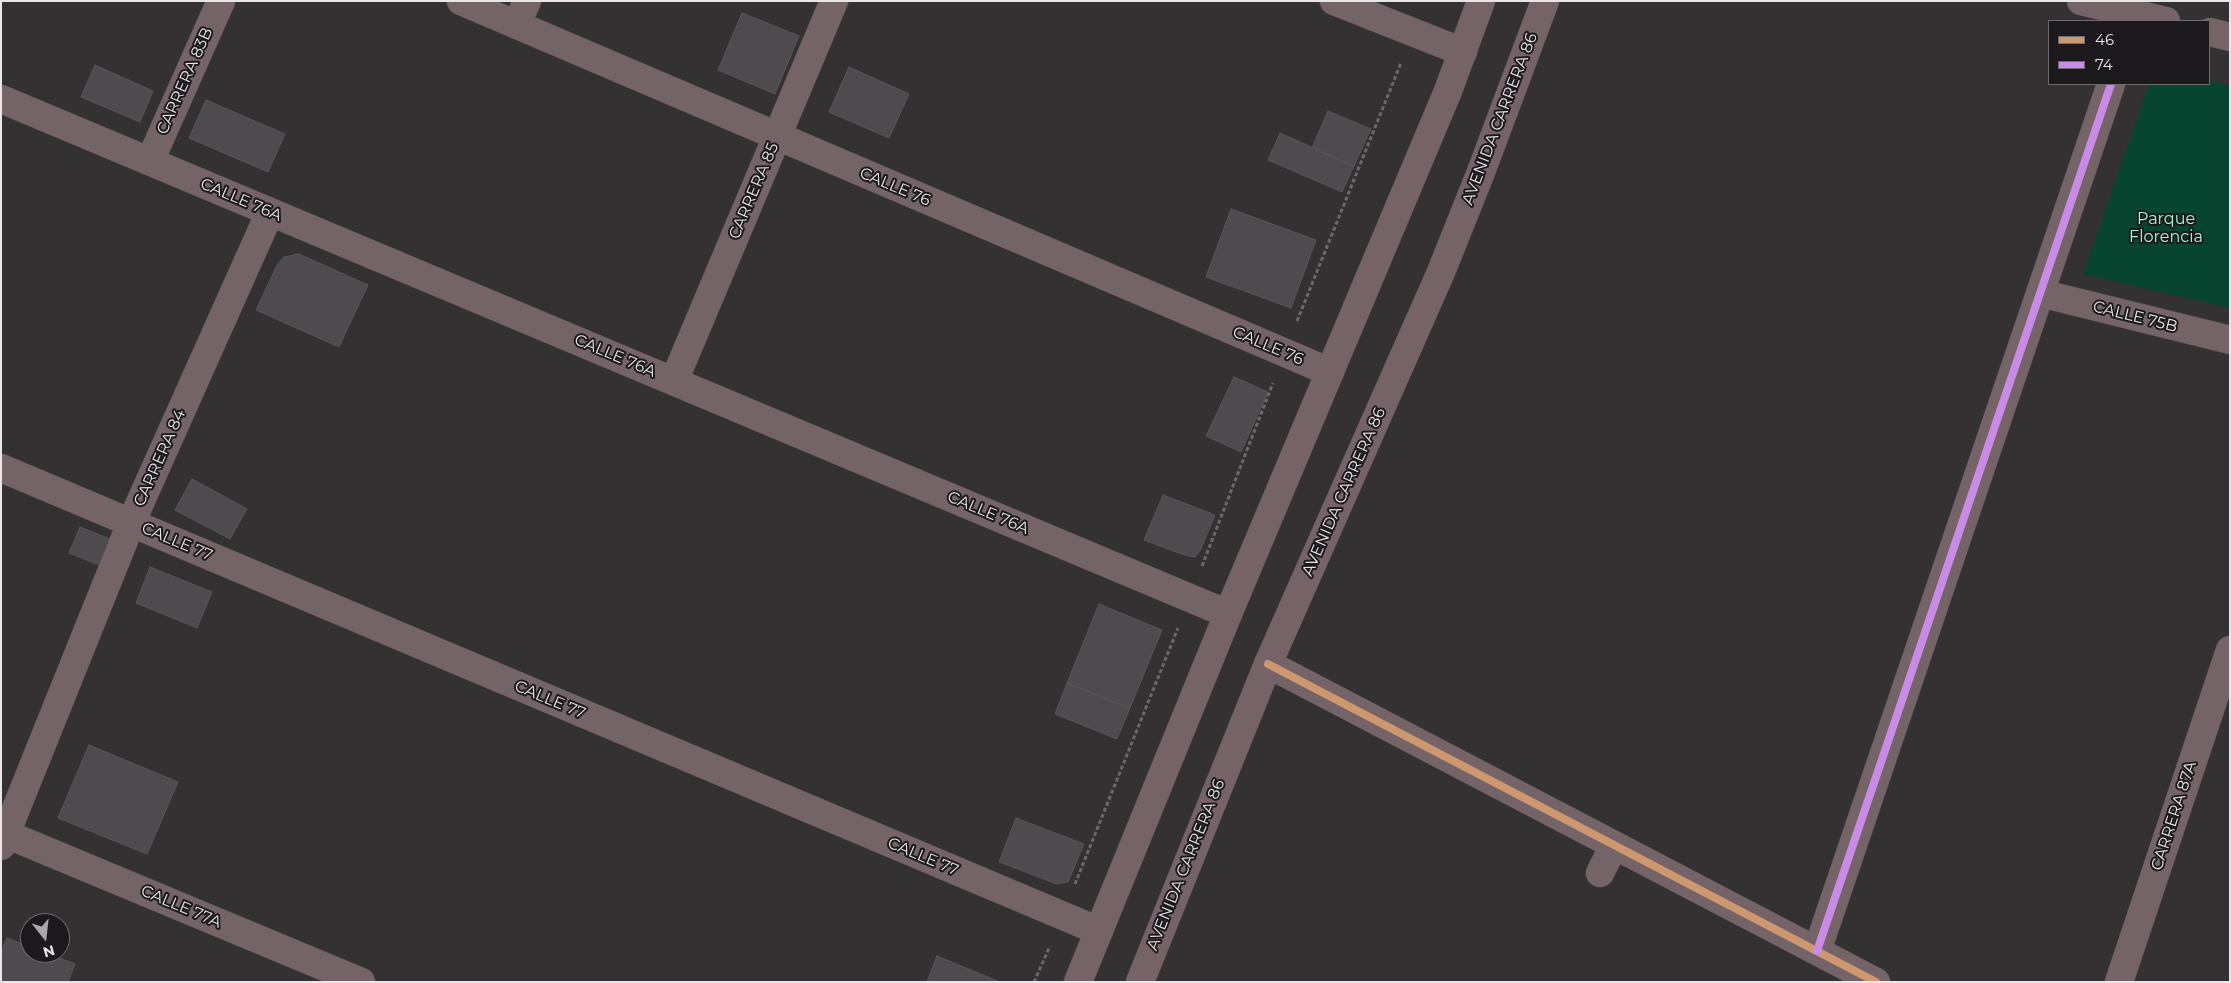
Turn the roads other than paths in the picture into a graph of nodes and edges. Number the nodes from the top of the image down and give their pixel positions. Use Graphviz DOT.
graph roads {
  1 [pos="221,1"];
  2 [pos="461,1"];
  3 [pos="834,1"];
  4 [pos="1334,1"];
  5 [pos="1481,1"];
  6 [pos="1545,1"];
  7 [pos="2081,1"];
  8 [pos="2135,12"];
  9 [pos="522,13"];
  10 [pos="2163,20"];
  11 [pos="2211,32"];
  12 [pos="2230,37"];
  13 [pos="1463,52"];
  14 [pos="2110,85"];
  15 [pos="1,99"];
  16 [pos="776,137"];
  17 [pos="150,161"];
  18 [pos="270,212"];
  19 [pos="2040,293"];
  20 [pos="2230,340"];
  21 [pos="1330,372"];
  22 [pos="674,381"];
  23 [pos="1,468"];
  24 [pos="132,523"];
  25 [pos="1228,614"];
  26 [pos="2230,650"];
  27 [pos="1268,664"];
  28 [pos="3,837"];
  29 [pos="1614,845"];
  30 [pos="1600,874"];
  31 [pos="1099,931"];
  32 [pos="1817,951"];
  33 [pos="360,982"];
  34 [pos="1078,982"];
  35 [pos="1140,982"];
  36 [pos="1876,982"];
  37 [pos="2119,982"];
  1 -- 17 [label="street, CARRERA 83B"];
  2 -- 9 [label="street, CALLE 76"];
  3 -- 16 [label="street, CARRERA 85"];
  4 -- 13 [label="street"];
  5 -- 13 [label="main road"];
  6 -- 27 [label="main road, AVENIDA CARRERA 86"];
  7 -- 8 [label="street"];
  8 -- 10 [label="street"];
  9 -- 16 [label="street, CALLE 76"];
  11 -- 12 [label="street"];
  13 -- 21 [label="main road"];
  14 -- 19 [label="street"];
  15 -- 17 [label="street, CALLE 76A"];
  16 -- 21 [label="street, CALLE 76"];
  16 -- 22 [label="street, CARRERA 85"];
  17 -- 18 [label="street, CALLE 76A"];
  18 -- 22 [label="street, CALLE 76A"];
  18 -- 24 [label="street, CARRERA 84"];
  19 -- 20 [label="street, CALLE 75B"];
  19 -- 32 [label="street"];
  21 -- 25 [label="main road"];
  22 -- 25 [label="street, CALLE 76A"];
  23 -- 24 [label="street, CALLE 77"];
  24 -- 28 [label="street, CARRERA 84"];
  24 -- 31 [label="street, CALLE 77"];
  25 -- 31 [label="main road"];
  26 -- 37 [label="street, CARRERA 87A"];
  27 -- 29 [label="street"];
  27 -- 35 [label="main road, AVENIDA CARRERA 86"];
  28 -- 33 [label="street, CALLE 77A"];
  29 -- 30 [label="street"];
  29 -- 32 [label="street"];
  31 -- 34 [label="main road"];
  32 -- 36 [label="street"];
}
